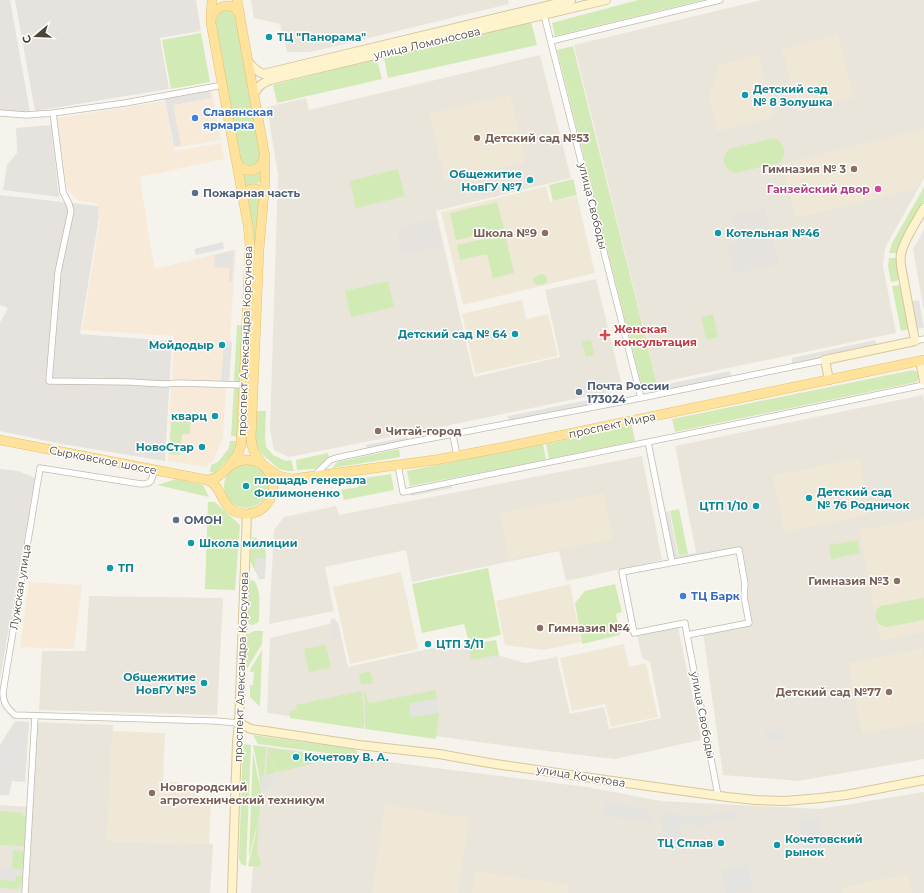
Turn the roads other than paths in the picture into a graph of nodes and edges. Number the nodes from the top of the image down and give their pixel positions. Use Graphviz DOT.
graph roads {
  1 [pos="212,0"];
  2 [pos="218,0"];
  3 [pos="232,0"];
  4 [pos="237,0"];
  5 [pos="571,0"];
  6 [pos="606,0"];
  7 [pos="720,0"];
  8 [pos="544,15"];
  9 [pos="241,18"];
  10 [pos="211,20"];
  11 [pos="480,26"];
  12 [pos="551,41"];
  13 [pos="248,60"];
  14 [pos="264,78"];
  15 [pos="223,85"];
  16 [pos="254,94"];
  17 [pos="0,112"];
  18 [pos="52,113"];
  19 [pos="265,157"];
  20 [pos="236,159"];
  21 [pos="263,198"];
  22 [pos="244,204"];
  23 [pos="924,208"];
  24 [pos="924,339"];
  25 [pos="915,341"];
  26 [pos="825,360"];
  27 [pos="922,361"];
  28 [pos="829,380"];
  29 [pos="924,381"];
  30 [pos="244,385"];
  31 [pos="924,385"];
  32 [pos="641,398"];
  33 [pos="453,435"];
  34 [pos="3,441"];
  35 [pos="648,442"];
  36 [pos="457,456"];
  37 [pos="398,465"];
  38 [pos="264,466"];
  39 [pos="227,468"];
  40 [pos="154,470"];
  41 [pos="313,477"];
  42 [pos="298,479"];
  43 [pos="206,480"];
  44 [pos="270,499"];
  45 [pos="223,500"];
  46 [pos="247,514"];
  47 [pos="672,562"];
  48 [pos="687,635"];
  49 [pos="35,716"];
  50 [pos="239,723"];
  51 [pos="924,780"];
  52 [pos="718,795"];
  53 [pos="25,893"];
  54 [pos="232,893"];
  1 -- 10 [label="main road, проспект Александра Корсунова"];
  2 -- 3 [label="main road"];
  4 -- 9 [label="main road, проспект Александра Корсунова"];
  5 -- 11 [label="main road, улица Ломоносова"];
  6 -- 8 [label="main road, улица Ломоносова"];
  7 -- 12 [label="street"];
  8 -- 11 [label="main road, улица Ломоносова"];
  8 -- 12 [label="street, улица Свободы"];
  9 -- 10 [label="main road"];
  9 -- 13 [label="main road, проспект Александра Корсунова"];
  10 -- 15 [label="main road, проспект Александра Корсунова"];
  11 -- 14 [label="main road, улица Ломоносова"];
  12 -- 32 [label="street, улица Свободы"];
  13 -- 14 [label="main road"];
  13 -- 16 [label="main road, проспект Александра Корсунова"];
  14 -- 16 [label="main road"];
  15 -- 18 [label="street"];
  15 -- 20 [label="main road, проспект Александра Корсунова"];
  16 -- 19 [label="main road, проспект Александра Корсунова"];
  17 -- 18 [label="street"];
  18 -- 30 [label="street"];
  19 -- 20 [label="main road"];
  19 -- 21 [label="main road, проспект Александра Корсунова"];
  20 -- 22 [label="main road, проспект Александра Корсунова"];
  21 -- 22 [label="main road"];
  21 -- 38 [label="main road, проспект Александра Корсунова"];
  22 -- 30 [label="main road, проспект Александра Корсунова"];
  23 -- 25 [label="main road"];
  24 -- 25 [label="street"];
  25 -- 26 [label="main road"];
  26 -- 28 [label="main road"];
  26 -- 32 [label="street"];
  27 -- 28 [label="main road, проспект Мира"];
  27 -- 29 [label="main road"];
  28 -- 36 [label="main road, проспект Мира"];
  30 -- 39 [label="main road, проспект Александра Корсунова"];
  31 -- 35 [label="street"];
  32 -- 33 [label="street"];
  33 -- 36 [label="street"];
  33 -- 41 [label="street"];
  34 -- 40 [label="main road, Сырковское шоссе"];
  35 -- 37 [label="street"];
  35 -- 47 [label="street"];
  36 -- 37 [label="main road, проспект Мира"];
  37 -- 41 [label="main road, проспект Мира"];
  38 -- 39 [label="main road"];
  38 -- 42 [label="main road, проспект Мира"];
  38 -- 44 [label="main road"];
  39 -- 43 [label="main road"];
  39 -- 45 [label="main road"];
  40 -- 43 [label="main road, Сырковское шоссе"];
  40 -- 49 [label="street, Лужская улица"];
  41 -- 42 [label="main road, проспект Мира"];
  42 -- 44 [label="main road, проспект Мира"];
  43 -- 45 [label="main road"];
  44 -- 46 [label="main road"];
  45 -- 46 [label="main road"];
  46 -- 50 [label="main road, проспект Александра Корсунова"];
  47 -- 48 [label="street, улица Свободы"];
  47 -- 48 [label="street, улица Свободы"];
  48 -- 52 [label="street, улица Свободы"];
  49 -- 50 [label="street"];
  49 -- 53 [label="street"];
  50 -- 52 [label="main road, улица Кочетова"];
  50 -- 54 [label="main road, проспект Александра Корсунова"];
  51 -- 52 [label="main road, улица Кочетова"];
}
